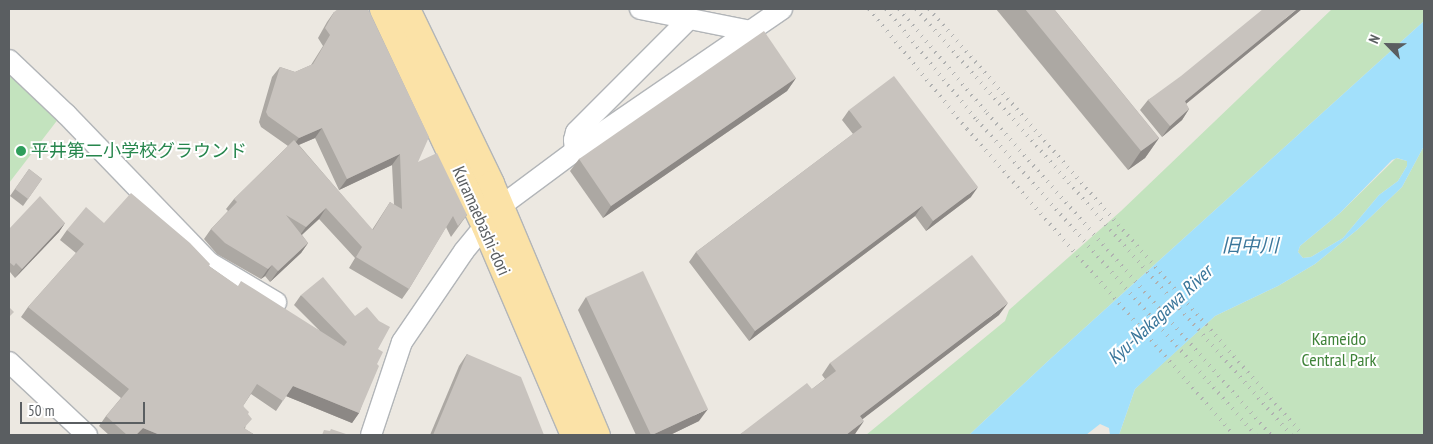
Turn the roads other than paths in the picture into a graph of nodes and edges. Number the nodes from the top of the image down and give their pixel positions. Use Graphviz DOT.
graph roads {
  1 [pos="382,9"];
  2 [pos="407,9"];
  3 [pos="640,9"];
  4 [pos="782,9"];
  5 [pos="689,19"];
  6 [pos="750,31"];
  7 [pos="9,60"];
  8 [pos="575,151"];
  9 [pos="501,206"];
  10 [pos="484,226"];
  11 [pos="276,302"];
  12 [pos="546,340"];
  13 [pos="9,362"];
  14 [pos="87,435"];
  15 [pos="371,435"];
  16 [pos="573,435"];
  17 [pos="597,435"];
  1 -- 10 [label="main road, Kuramaebashi-dori"];
  2 -- 9 [label="main road, Kuramaebashi-dori"];
  3 -- 5 [label="street"];
  4 -- 6 [label="street"];
  5 -- 6 [label="street"];
  5 -- 8 [label="street"];
  6 -- 8 [label="street"];
  7 -- 11 [label="street"];
  8 -- 9 [label="street"];
  9 -- 10 [label="street"];
  9 -- 12 [label="main road, Kuramaebashi-dori"];
  10 -- 12 [label="main road, Kuramaebashi-dori"];
  10 -- 15 [label="street"];
  12 -- 16 [label="main road, Kuramaebashi-dori"];
  12 -- 17 [label="main road, Kuramaebashi-dori"];
  13 -- 14 [label="street"];
}
